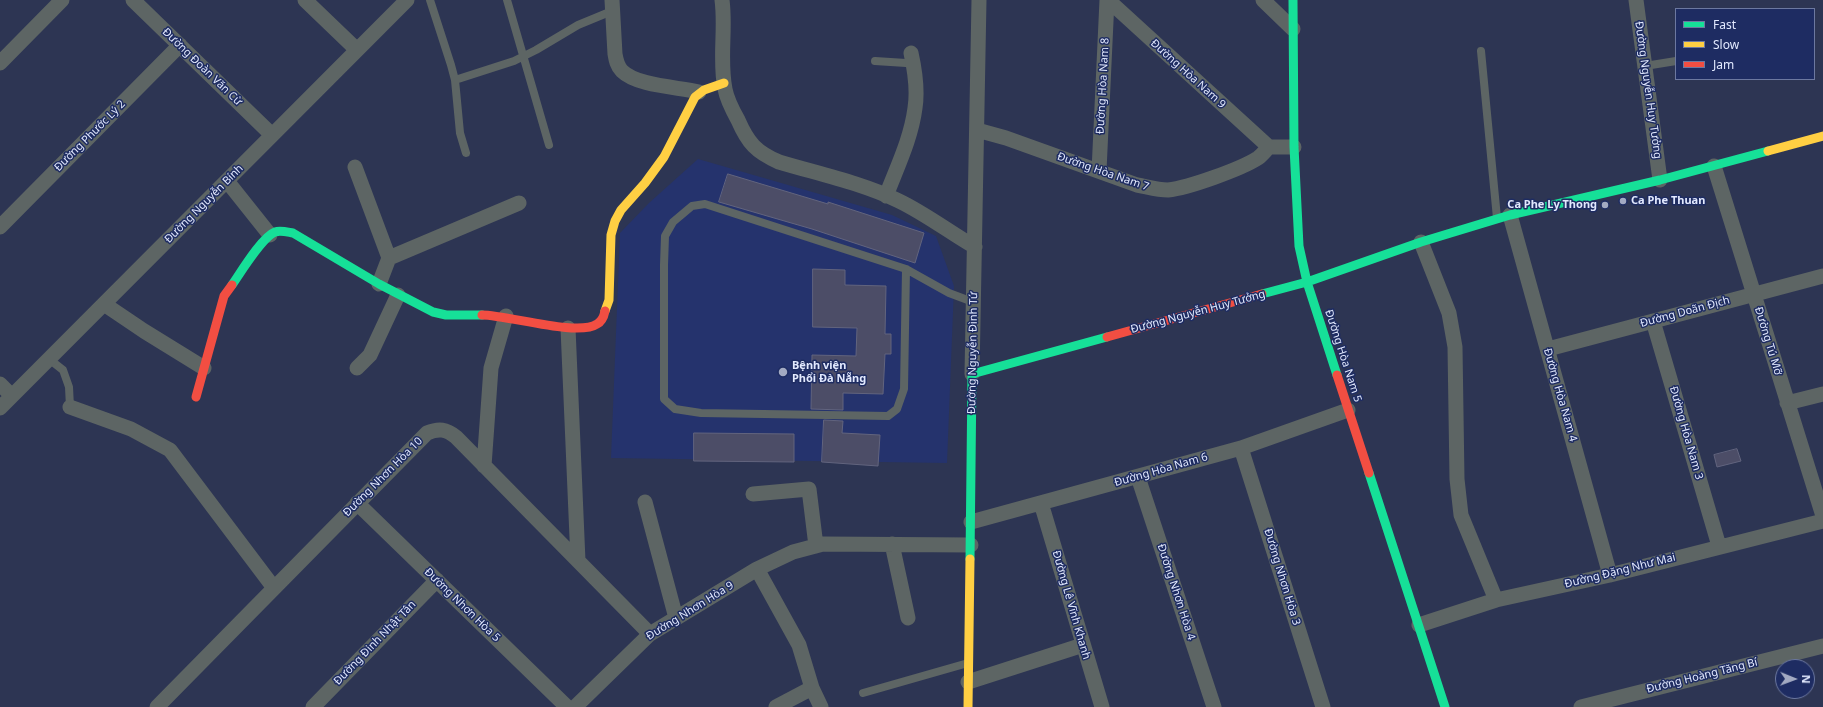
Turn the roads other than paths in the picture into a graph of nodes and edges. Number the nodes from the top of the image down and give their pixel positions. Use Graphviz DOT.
graph roads {
  1 [pos="62,0"];
  2 [pos="132,0"];
  3 [pos="305,0"];
  4 [pos="407,0"];
  5 [pos="430,0"];
  6 [pos="507,0"];
  7 [pos="722,0"];
  8 [pos="979,0"];
  9 [pos="1107,0"];
  10 [pos="1263,0"];
  11 [pos="1293,0"];
  12 [pos="1636,0"];
  13 [pos="612,6"];
  14 [pos="1293,29"];
  15 [pos="180,45"];
  16 [pos="357,50"];
  17 [pos="1481,51"];
  18 [pos="524,57"];
  19 [pos="912,57"];
  20 [pos="875,61"];
  21 [pos="1675,61"];
  22 [pos="0,63"];
  23 [pos="1645,66"];
  24 [pos="455,80"];
  25 [pos="724,84"];
  26 [pos="699,92"];
  27 [pos="977,130"];
  28 [pos="272,135"];
  29 [pos="1823,136"];
  30 [pos="549,145"];
  31 [pos="1269,147"];
  32 [pos="1294,148"];
  33 [pos="466,153"];
  34 [pos="1714,166"];
  35 [pos="355,167"];
  36 [pos="1099,171"];
  37 [pos="1660,180"];
  38 [pos="226,181"];
  39 [pos="886,196"];
  40 [pos="519,203"];
  41 [pos="1504,217"];
  42 [pos="0,227"];
  43 [pos="270,234"];
  44 [pos="1421,242"];
  45 [pos="975,247"];
  46 [pos="389,258"];
  47 [pos="906,269"];
  48 [pos="1823,276"];
  49 [pos="1307,282"];
  50 [pos="379,284"];
  51 [pos="1754,294"];
  52 [pos="398,295"];
  53 [pos="974,302"];
  54 [pos="104,304"];
  55 [pos="506,316"];
  56 [pos="1653,321"];
  57 [pos="568,328"];
  58 [pos="1548,349"];
  59 [pos="49,359"];
  60 [pos="204,368"];
  61 [pos="357,368"];
  62 [pos="972,374"];
  63 [pos="0,384"];
  64 [pos="1823,394"];
  65 [pos="12,396"];
  66 [pos="196,396"];
  67 [pos="1787,403"];
  68 [pos="0,408"];
  69 [pos="70,408"];
  70 [pos="1348,410"];
  71 [pos="1241,448"];
  72 [pos="484,466"];
  73 [pos="1138,477"];
  74 [pos="753,494"];
  75 [pos="645,502"];
  76 [pos="1041,502"];
  77 [pos="357,503"];
  78 [pos="1823,516"];
  79 [pos="1823,521"];
  80 [pos="971,522"];
  81 [pos="892,544"];
  82 [pos="971,545"];
  83 [pos="816,546"];
  84 [pos="1719,546"];
  85 [pos="578,561"];
  86 [pos="757,569"];
  87 [pos="1610,575"];
  88 [pos="438,580"];
  89 [pos="274,588"];
  90 [pos="1496,600"];
  91 [pos="676,618"];
  92 [pos="908,618"];
  93 [pos="1419,625"];
  94 [pos="650,634"];
  95 [pos="1083,645"];
  96 [pos="1823,646"];
  97 [pos="969,663"];
  98 [pos="968,682"];
  99 [pos="812,688"];
  100 [pos="863,693"];
  101 [pos="157,707"];
  102 [pos="313,707"];
  103 [pos="567,707"];
  104 [pos="575,707"];
  105 [pos="776,707"];
  106 [pos="820,707"];
  107 [pos="968,707"];
  108 [pos="1102,707"];
  109 [pos="1214,707"];
  110 [pos="1323,707"];
  111 [pos="1445,707"];
  112 [pos="1581,707"];
  1 -- 22 [label="street"];
  2 -- 15 [label="street, Đường Đoàn Văn Cừ"];
  3 -- 16 [label="street"];
  4 -- 16 [label="street, Đường Nguyễn Bính"];
  5 -- 24 [label="lane"];
  6 -- 18 [label="lane"];
  7 -- 25 [label="street"];
  8 -- 27 [label="street, Đường Nguyễn Đình Tứ"];
  9 -- 31 [label="street, Đường Hòa Nam 9"];
  9 -- 36 [label="street, Đường Hòa Nam 8"];
  10 -- 14 [label="street"];
  11 -- 14 [label="street, Đường Hòa Nam 5"];
  12 -- 23 [label="street, Đường Nguyễn Huy Tưởng"];
  13 -- 18 [label="lane"];
  13 -- 26 [label="street"];
  14 -- 32 [label="street, Đường Hòa Nam 5"];
  15 -- 28 [label="street, Đường Đoàn Văn Cừ"];
  15 -- 42 [label="street, Đường Phước Lý 2"];
  16 -- 28 [label="street, Đường Nguyễn Bính"];
  17 -- 41 [label="lane"];
  18 -- 24 [label="lane"];
  18 -- 30 [label="lane"];
  19 -- 20 [label="lane"];
  19 -- 39 [label="street"];
  21 -- 23 [label="lane"];
  23 -- 37 [label="street, Đường Nguyễn Huy Tưởng"];
  24 -- 33 [label="lane"];
  25 -- 26 [label="street"];
  25 -- 39 [label="street"];
  26 -- 57 [label="street"];
  27 -- 36 [label="street, Đường Hòa Nam 7"];
  27 -- 45 [label="street, Đường Nguyễn Đình Tứ"];
  28 -- 38 [label="street, Đường Nguyễn Bính"];
  29 -- 34 [label="street, Đường Nguyễn Huy Tưởng"];
  31 -- 32 [label="street"];
  31 -- 36 [label="street, Đường Hòa Nam 7"];
  32 -- 49 [label="street, Đường Hòa Nam 5"];
  34 -- 37 [label="street, Đường Nguyễn Huy Tưởng"];
  34 -- 51 [label="street, Đường Tú Mỡ"];
  35 -- 46 [label="street"];
  37 -- 41 [label="street, Đường Nguyễn Huy Tưởng"];
  38 -- 43 [label="street"];
  38 -- 54 [label="street, Đường Nguyễn Bính"];
  39 -- 45 [label="street"];
  40 -- 46 [label="street"];
  41 -- 44 [label="street, Đường Nguyễn Huy Tưởng"];
  41 -- 58 [label="street, Đường Hòa Nam 4"];
  43 -- 50 [label="street"];
  43 -- 60 [label="street"];
  44 -- 49 [label="street, Đường Nguyễn Huy Tưởng"];
  44 -- 90 [label="street"];
  45 -- 53 [label="street, Đường Nguyễn Đình Tứ"];
  46 -- 50 [label="street"];
  47 -- 47 [label="lane"];
  47 -- 53 [label="lane"];
  48 -- 51 [label="street, Đường Doãn Địch"];
  49 -- 62 [label="street, Đường Nguyễn Huy Tưởng"];
  49 -- 70 [label="street, Đường Hòa Nam 5"];
  50 -- 52 [label="street"];
  51 -- 56 [label="street, Đường Doãn Địch"];
  51 -- 67 [label="street, Đường Tú Mỡ"];
  52 -- 55 [label="street"];
  52 -- 61 [label="street"];
  53 -- 62 [label="street, Đường Nguyễn Đình Tứ"];
  54 -- 59 [label="street, Đường Nguyễn Bính"];
  54 -- 60 [label="street"];
  55 -- 57 [label="street"];
  55 -- 72 [label="street"];
  56 -- 58 [label="street, Đường Doãn Địch"];
  56 -- 84 [label="street, Đường Hòa Nam 3"];
  57 -- 85 [label="street"];
  58 -- 87 [label="street, Đường Hòa Nam 4"];
  59 -- 65 [label="street, Đường Nguyễn Bính"];
  59 -- 69 [label="lane"];
  60 -- 66 [label="street"];
  62 -- 80 [label="street, Đường Nguyễn Đình Tứ"];
  63 -- 65 [label="street"];
  64 -- 67 [label="street"];
  65 -- 68 [label="street, Đường Nguyễn Bính"];
  67 -- 78 [label="street, Đường Tú Mỡ"];
  69 -- 89 [label="street"];
  70 -- 71 [label="street, Đường Hòa Nam 6"];
  70 -- 93 [label="street, Đường Hòa Nam 5"];
  71 -- 73 [label="street, Đường Hòa Nam 6"];
  71 -- 110 [label="street, Đường Nhơn Hòa 3"];
  72 -- 77 [label="street, Đường Nhơn Hòa 10"];
  72 -- 85 [label="street, Đường Nhơn Hòa 10"];
  73 -- 76 [label="street, Đường Hòa Nam 6"];
  73 -- 109 [label="street, Đường Nhơn Hòa 4"];
  74 -- 83 [label="street"];
  75 -- 91 [label="street"];
  76 -- 80 [label="street, Đường Hòa Nam 6"];
  76 -- 95 [label="street, Đường Lê Vĩnh Khanh"];
  77 -- 88 [label="street, Đường Nhơn Hòa 5"];
  77 -- 89 [label="street, Đường Nhơn Hòa 10"];
  79 -- 84 [label="street, Đường Đặng Như Mai"];
  80 -- 82 [label="street, Đường Nguyễn Đình Tứ"];
  81 -- 82 [label="street, Đường Nhơn Hòa 9"];
  81 -- 83 [label="street, Đường Nhơn Hòa 9"];
  81 -- 92 [label="street"];
  82 -- 97 [label="street, Đường Nguyễn Đình Tứ"];
  83 -- 86 [label="street, Đường Nhơn Hòa 9"];
  84 -- 87 [label="street, Đường Đặng Như Mai"];
  85 -- 94 [label="street, Đường Nhơn Hòa 10"];
  86 -- 91 [label="street, Đường Nhơn Hòa 9"];
  86 -- 99 [label="street"];
  87 -- 90 [label="street, Đường Đặng Như Mai"];
  88 -- 102 [label="street, Đường Đinh Nhật Tân"];
  88 -- 103 [label="street, Đường Nhơn Hòa 5"];
  89 -- 101 [label="street, Đường Nhơn Hòa 10"];
  90 -- 93 [label="street, Đường Đặng Như Mai"];
  91 -- 94 [label="street, Đường Nhơn Hòa 9"];
  93 -- 111 [label="street, Đường Hòa Nam 5"];
  94 -- 104 [label="street, Đường Nhơn Hòa 9"];
  95 -- 98 [label="street"];
  95 -- 108 [label="street, Đường Lê Vĩnh Khanh"];
  96 -- 112 [label="street, Đường Hoàng Tăng Bí"];
  97 -- 98 [label="street, Đường Nguyễn Đình Tứ"];
  97 -- 100 [label="lane"];
  98 -- 107 [label="street, Đường Nguyễn Đình Tứ"];
  99 -- 105 [label="street"];
  99 -- 106 [label="street"];
}
